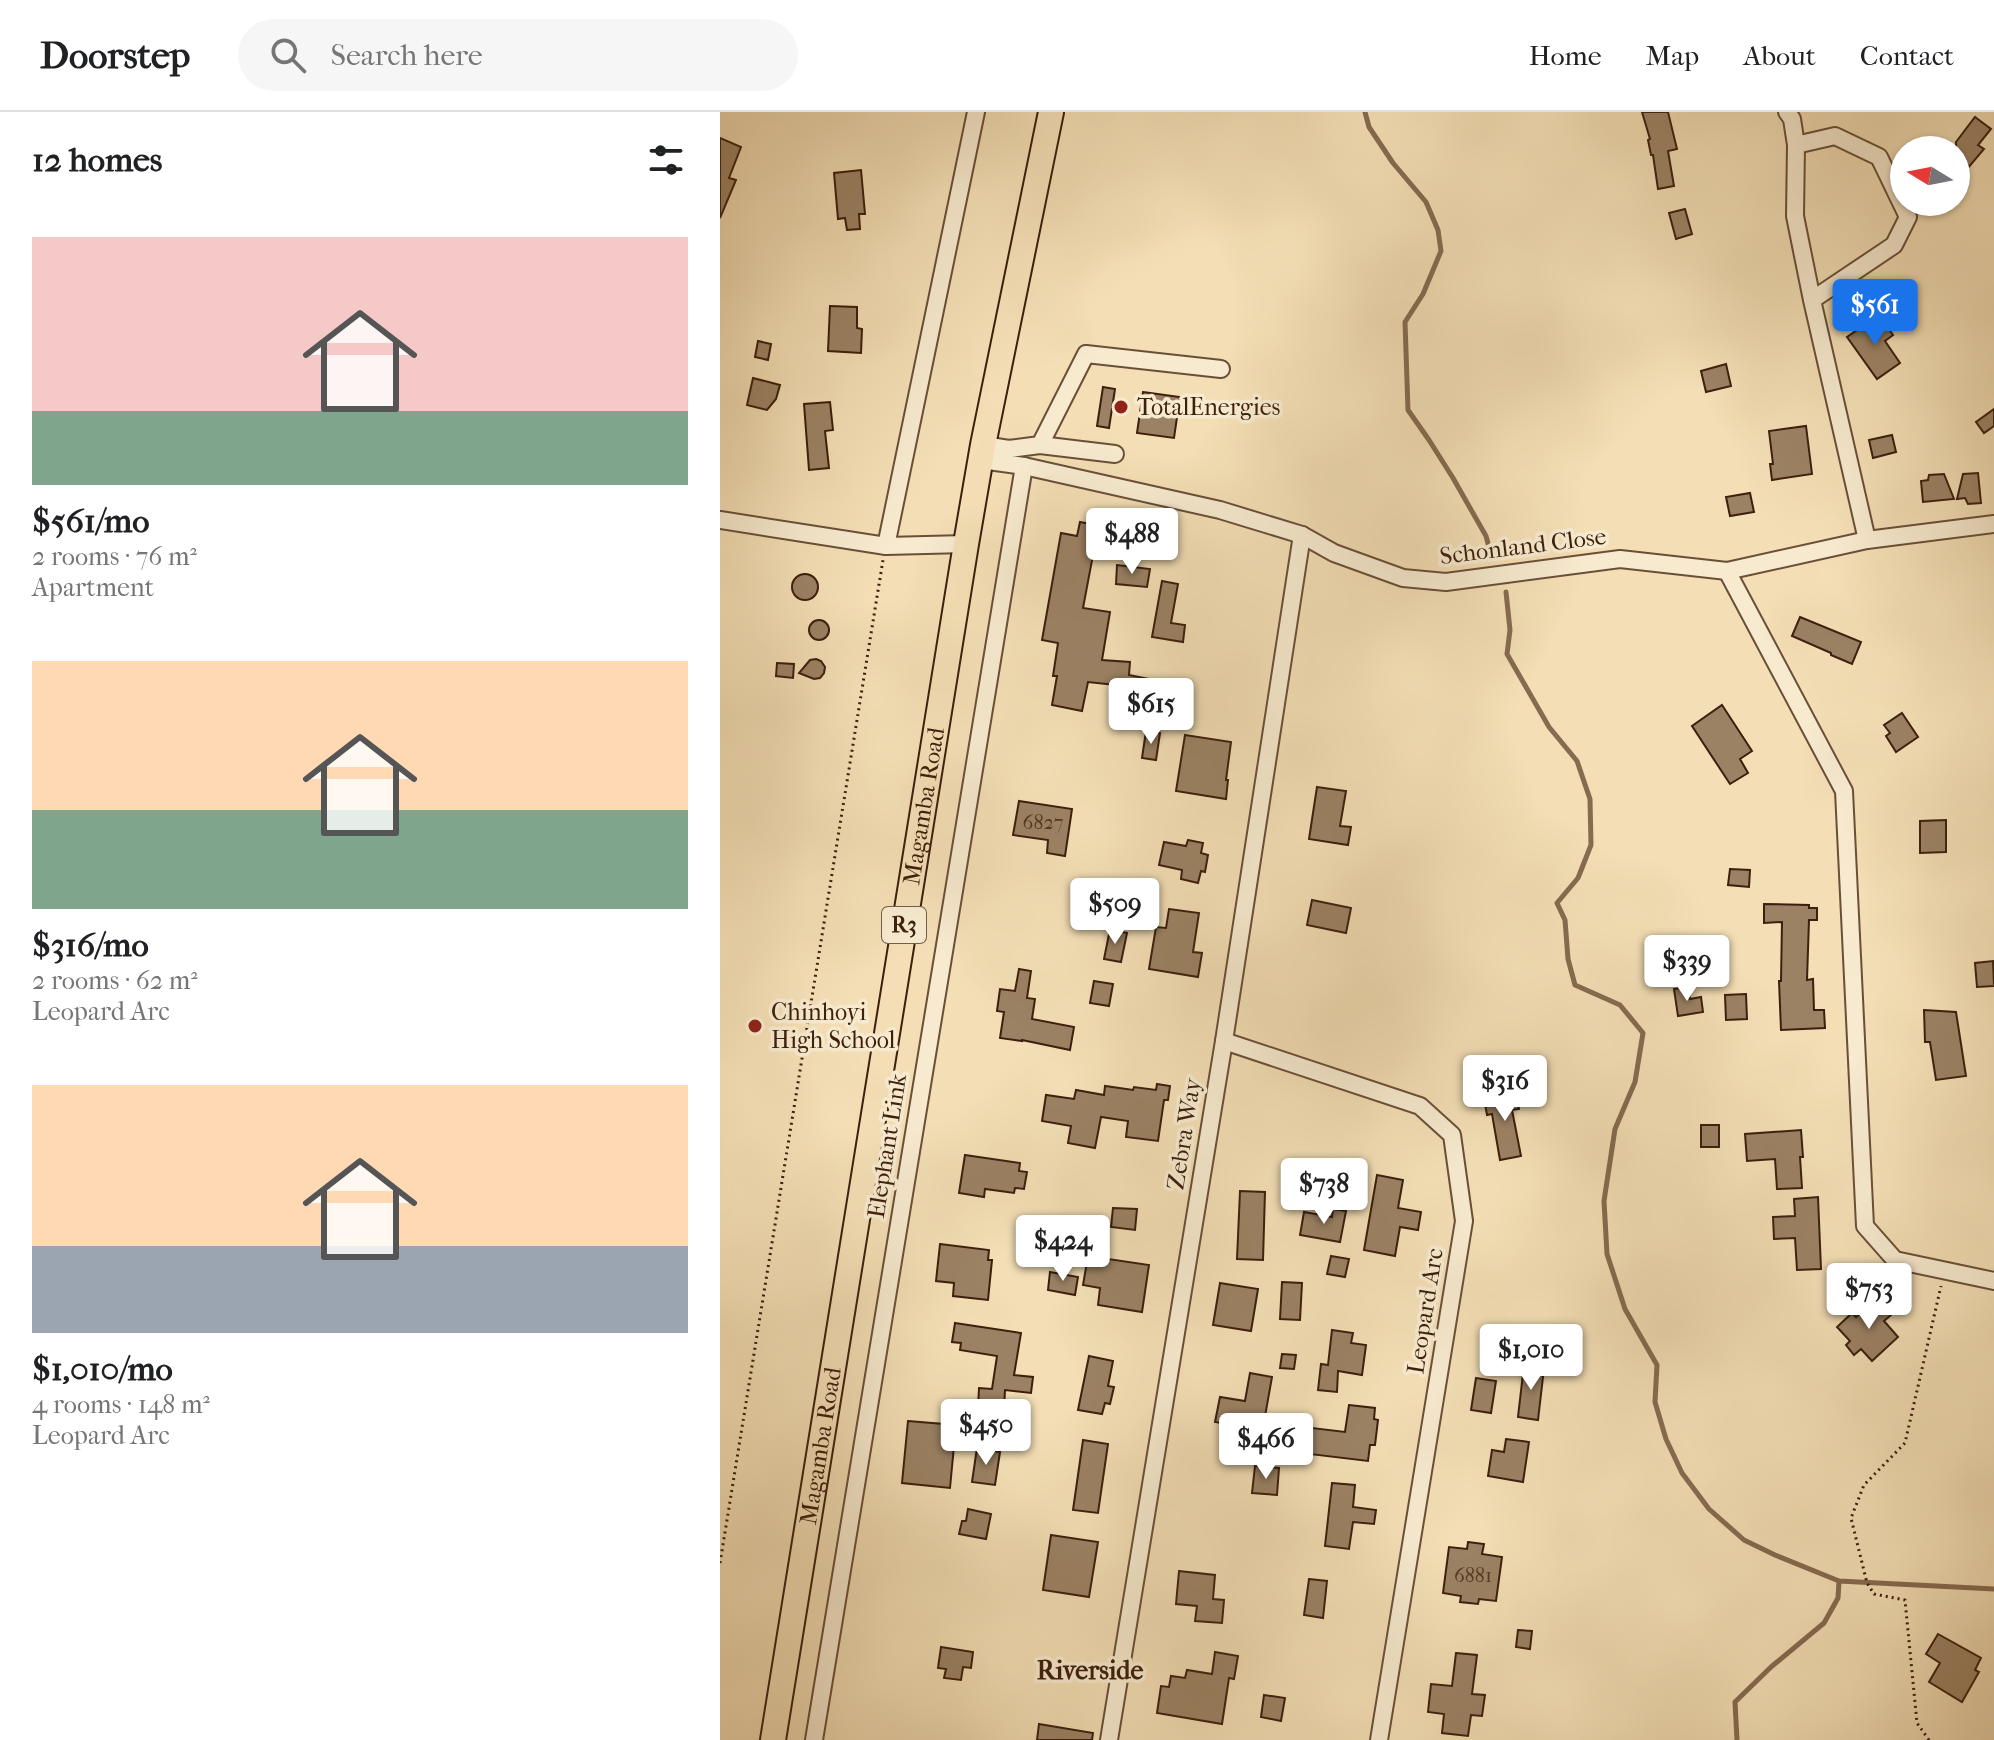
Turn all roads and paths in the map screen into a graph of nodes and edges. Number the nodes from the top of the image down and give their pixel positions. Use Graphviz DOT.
graph roads {
  1 [pos="976,112"];
  2 [pos="1051,112"];
  3 [pos="1787,112"];
  4 [pos="1796,145"];
  5 [pos="1812,300"];
  6 [pos="1221,369"];
  7 [pos="1040,445"];
  8 [pos="982,453"];
  9 [pos="1115,454"];
  10 [pos="1024,466"];
  11 [pos="720,520"];
  12 [pos="1994,524"];
  13 [pos="1302,535"];
  14 [pos="1867,540"];
  15 [pos="966,544"];
  16 [pos="886,546"];
  17 [pos="1727,571"];
  18 [pos="1224,1041"];
  19 [pos="1945,1271"];
  20 [pos="1994,1281"];
  21 [pos="720,1563"];
  22 [pos="773,1740"];
  23 [pos="814,1740"];
  24 [pos="1109,1740"];
  25 [pos="1379,1740"];
  26 [pos="1929,1740"];
  1 -- 16 [label="street"];
  2 -- 8 [label="highway, Magamba Road / R3"];
  3 -- 4 [label="street"];
  4 -- 5 [label="street"];
  4 -- 5 [label="street"];
  5 -- 14 [label="street"];
  6 -- 7 [label="street"];
  7 -- 8 [label="street"];
  7 -- 9 [label="street"];
  8 -- 10 [label="street, Schonland Close"];
  8 -- 15 [label="highway, Magamba Road / R3"];
  10 -- 13 [label="street, Schonland Close"];
  10 -- 23 [label="street, Elephant Link"];
  11 -- 16 [label="street"];
  12 -- 14 [label="street, Schonland Close"];
  13 -- 17 [label="street, Schonland Close"];
  13 -- 18 [label="street, Zebra Way"];
  14 -- 17 [label="street, Schonland Close"];
  15 -- 16 [label="street"];
  15 -- 22 [label="highway, Magamba Road / R3"];
  16 -- 21 [label="path"];
  17 -- 19 [label="street"];
  18 -- 24 [label="street, Zebra Way"];
  18 -- 25 [label="street, Leopard Arc"];
  19 -- 20 [label="street"];
  19 -- 26 [label="path"];
}
